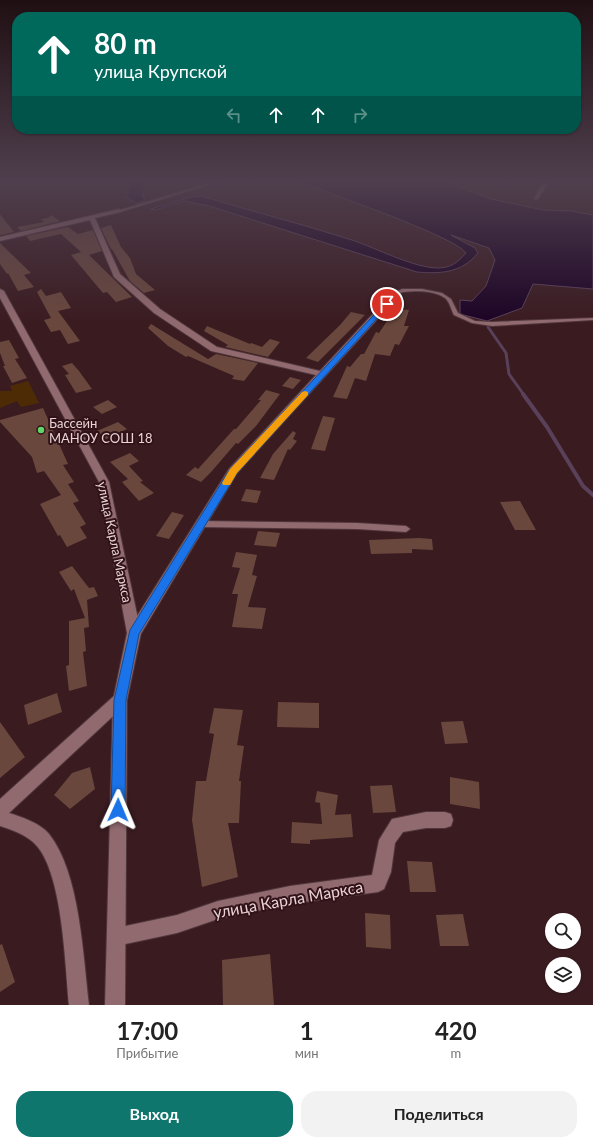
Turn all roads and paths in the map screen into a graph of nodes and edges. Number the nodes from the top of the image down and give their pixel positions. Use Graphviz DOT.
graph roads {
  1 [pos="44,229"];
  2 [pos="97,229"];
  3 [pos="0,239"];
  4 [pos="0,290"];
  5 [pos="398,292"];
  6 [pos="593,319"];
  7 [pos="323,374"];
  8 [pos="201,524"];
  9 [pos="406,529"];
  10 [pos="134,633"];
  11 [pos="120,700"];
  12 [pos="0,810"];
  13 [pos="0,818"];
  14 [pos="445,820"];
  15 [pos="116,937"];
  16 [pos="79,1005"];
  17 [pos="115,1005"];
  1 -- 3 [label="street"];
  2 -- 7 [label="street"];
  4 -- 10 [label="street, улица Карла Маркса"];
  5 -- 6 [label="lane"];
  5 -- 7 [label="street"];
  7 -- 8 [label="street"];
  8 -- 9 [label="lane"];
  8 -- 10 [label="street"];
  10 -- 11 [label="street, улица Карла Маркса"];
  11 -- 12 [label="street"];
  11 -- 15 [label="street, улица Карла Маркса"];
  13 -- 16 [label="street"];
  14 -- 15 [label="street, улица Карла Маркса"];
  15 -- 17 [label="street, улица Карла Маркса"];
}
